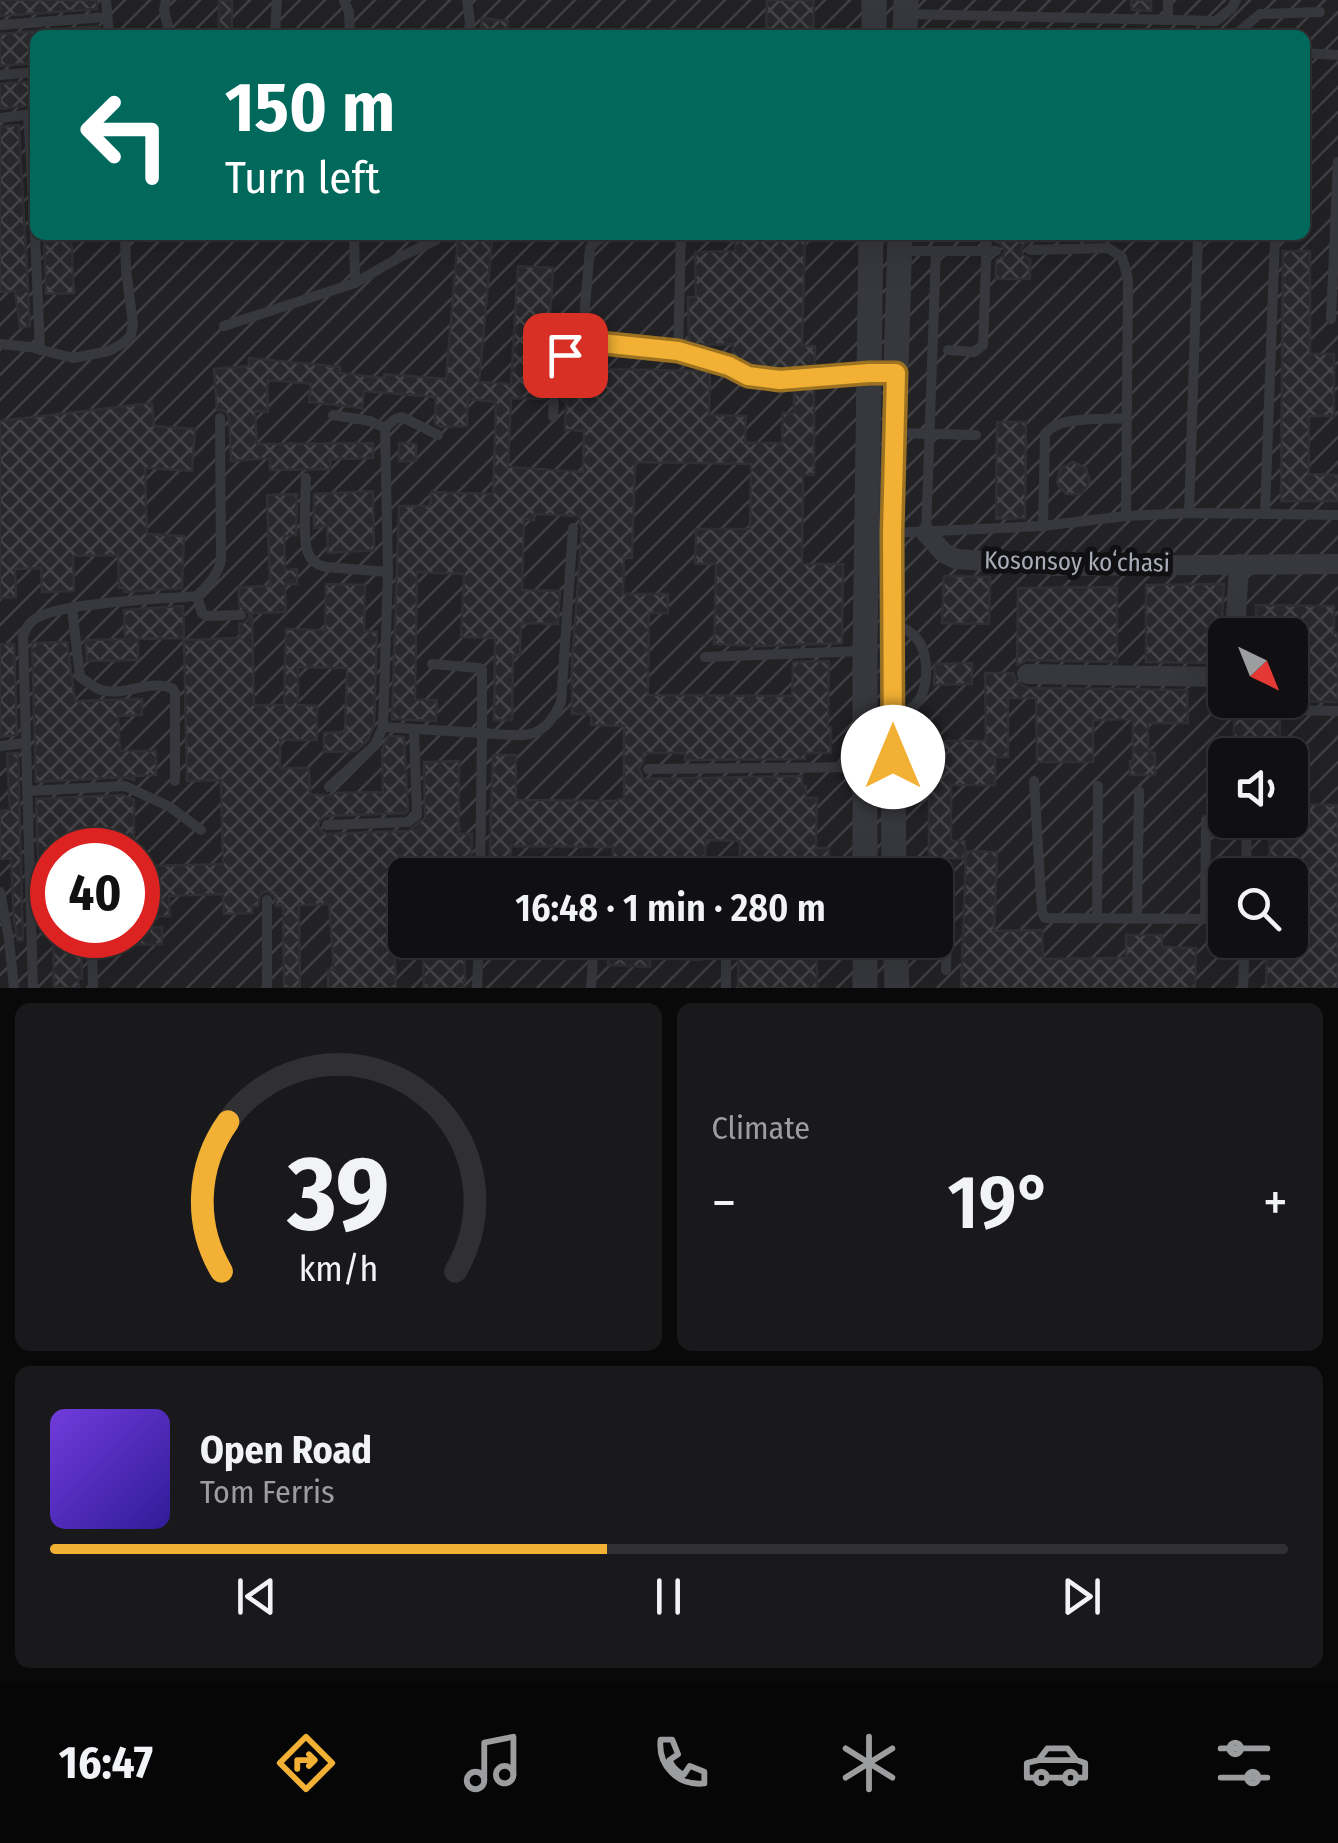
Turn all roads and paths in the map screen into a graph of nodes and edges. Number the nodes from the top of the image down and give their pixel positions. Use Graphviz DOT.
graph roads {
  1 [pos="106,0"];
  2 [pos="166,0"];
  3 [pos="278,0"];
  4 [pos="344,0"];
  5 [pos="467,0"];
  6 [pos="874,0"];
  7 [pos="1168,0"];
  8 [pos="1236,0"];
  9 [pos="1320,12"];
  10 [pos="905,16"];
  11 [pos="107,17"];
  12 [pos="1168,20"];
  13 [pos="0,24"];
  14 [pos="108,30"];
  15 [pos="169,30"];
  16 [pos="275,30"];
  17 [pos="350,30"];
  18 [pos="469,30"];
  19 [pos="874,30"];
  20 [pos="1240,30"];
  21 [pos="1310,53"];
  22 [pos="1338,55"];
  23 [pos="30,72"];
  24 [pos="0,75"];
  25 [pos="30,114"];
  26 [pos="0,118"];
  27 [pos="1338,162"];
  28 [pos="35,240"];
  29 [pos="125,240"];
  30 [pos="354,240"];
  31 [pos="436,240"];
  32 [pos="597,240"];
  33 [pos="681,240"];
  34 [pos="871,240"];
  35 [pos="988,240"];
  36 [pos="1050,240"];
  37 [pos="1113,240"];
  38 [pos="1198,240"];
  39 [pos="1275,240"];
  40 [pos="899,243"];
  41 [pos="1108,248"];
  42 [pos="1051,249"];
  43 [pos="1030,250"];
  44 [pos="936,251"];
  45 [pos="992,252"];
  46 [pos="355,283"];
  47 [pos="1331,319"];
  48 [pos="224,326"];
  49 [pos="582,341"];
  50 [pos="0,344"];
  51 [pos="40,350"];
  52 [pos="948,350"];
  53 [pos="678,351"];
  54 [pos="869,373"];
  55 [pos="896,373"];
  56 [pos="333,415"];
  57 [pos="220,418"];
  58 [pos="553,418"];
  59 [pos="1125,418"];
  60 [pos="385,428"];
  61 [pos="894,432"];
  62 [pos="438,434"];
  63 [pos="930,434"];
  64 [pos="976,435"];
  65 [pos="306,478"];
  66 [pos="1188,513"];
  67 [pos="1265,514"];
  68 [pos="1338,515"];
  69 [pos="1126,516"];
  70 [pos="1043,526"];
  71 [pos="572,528"];
  72 [pos="926,532"];
  73 [pos="892,533"];
  74 [pos="1239,564"];
  75 [pos="1338,564"];
  76 [pos="388,572"];
  77 [pos="197,596"];
  78 [pos="72,608"];
  79 [pos="242,615"];
  80 [pos="1236,618"];
  81 [pos="892,621"];
  82 [pos="892,649"];
  83 [pos="865,650"];
  84 [pos="705,657"];
  85 [pos="432,664"];
  86 [pos="1026,674"];
  87 [pos="1208,678"];
  88 [pos="1308,711"];
  89 [pos="1338,712"];
  90 [pos="893,718"];
  91 [pos="383,726"];
  92 [pos="414,730"];
  93 [pos="482,734"];
  94 [pos="25,743"];
  95 [pos="0,746"];
  96 [pos="866,768"];
  97 [pos="648,769"];
  98 [pos="1034,780"];
  99 [pos="176,782"];
  100 [pos="1098,786"];
  101 [pos="329,787"];
  102 [pos="27,791"];
  103 [pos="1139,791"];
  104 [pos="1206,820"];
  105 [pos="327,825"];
  106 [pos="202,830"];
  107 [pos="480,858"];
  108 [pos="866,858"];
  109 [pos="894,858"];
  110 [pos="0,892"];
  111 [pos="266,900"];
  112 [pos="1097,918"];
  113 [pos="1137,918"];
  114 [pos="1204,918"];
  115 [pos="1208,918"];
  116 [pos="92,958"];
  117 [pos="478,958"];
  118 [pos="592,958"];
  119 [pos="726,958"];
  120 [pos="865,958"];
  121 [pos="896,958"];
  122 [pos="944,958"];
  123 [pos="1244,958"];
  124 [pos="946,970"];
  125 [pos="14,988"];
  126 [pos="33,988"];
  127 [pos="93,988"];
  128 [pos="267,988"];
  129 [pos="477,988"];
  130 [pos="590,988"];
  131 [pos="726,988"];
  132 [pos="865,988"];
  133 [pos="897,988"];
  134 [pos="1243,988"];
  1 -- 11 [label="lane"];
  2 -- 15 [label="lane"];
  3 -- 16 [label="lane"];
  4 -- 17 [label="lane"];
  5 -- 18 [label="lane"];
  6 -- 19 [label="street"];
  7 -- 12 [label="lane"];
  8 -- 12 [label="lane"];
  9 -- 20 [label="lane"];
  10 -- 12 [label="lane"];
  11 -- 13 [label="lane"];
  11 -- 14 [label="lane"];
  21 -- 22 [label="lane"];
  23 -- 24 [label="lane"];
  25 -- 26 [label="lane"];
  27 -- 47 [label="lane"];
  28 -- 51 [label="lane"];
  29 -- 51 [label="lane"];
  30 -- 46 [label="lane"];
  31 -- 46 [label="lane"];
  32 -- 49 [label="lane"];
  33 -- 53 [label="lane"];
  34 -- 54 [label="street"];
  35 -- 45 [label="lane"];
  36 -- 42 [label="lane"];
  37 -- 41 [label="lane"];
  38 -- 66 [label="lane"];
  39 -- 67 [label="lane"];
  40 -- 44 [label="lane"];
  40 -- 55 [label="street"];
  41 -- 42 [label="lane"];
  41 -- 59 [label="lane"];
  42 -- 43 [label="lane"];
  44 -- 45 [label="lane"];
  44 -- 63 [label="lane"];
  45 -- 52 [label="lane"];
  46 -- 48 [label="lane"];
  49 -- 53 [label="lane"];
  49 -- 58 [label="lane"];
  50 -- 51 [label="lane"];
  53 -- 54 [label="lane"];
  54 -- 55 [label="lane"];
  54 -- 83 [label="street"];
  55 -- 61 [label="street"];
  56 -- 60 [label="lane"];
  57 -- 77 [label="lane"];
  59 -- 69 [label="lane"];
  59 -- 70 [label="lane"];
  60 -- 62 [label="lane"];
  60 -- 76 [label="lane"];
  61 -- 63 [label="lane"];
  61 -- 73 [label="street"];
  63 -- 64 [label="lane"];
  63 -- 72 [label="lane"];
  65 -- 76 [label="lane"];
  66 -- 67 [label="lane"];
  66 -- 69 [label="lane"];
  67 -- 68 [label="lane"];
  69 -- 70 [label="lane"];
  70 -- 72 [label="lane"];
  71 -- 93 [label="lane"];
  72 -- 73 [label="lane"];
  72 -- 74 [label="street, Kosonsoy koʻchasi"];
  73 -- 81 [label="street"];
  74 -- 75 [label="street, Kosonsoy koʻchasi"];
  74 -- 80 [label="street"];
  76 -- 91 [label="lane"];
  77 -- 78 [label="lane"];
  77 -- 79 [label="lane"];
  78 -- 94 [label="lane"];
  78 -- 99 [label="lane"];
  81 -- 82 [label="street"];
  81 -- 90 [label="lane"];
  82 -- 83 [label="lane"];
  82 -- 90 [label="street"];
  83 -- 84 [label="lane"];
  83 -- 96 [label="street"];
  85 -- 93 [label="lane"];
  86 -- 87 [label="street"];
  88 -- 89 [label="lane"];
  90 -- 109 [label="street"];
  91 -- 92 [label="lane"];
  91 -- 101 [label="lane"];
  92 -- 93 [label="lane"];
  92 -- 105 [label="lane"];
  93 -- 107 [label="lane"];
  94 -- 95 [label="lane"];
  94 -- 102 [label="lane"];
  96 -- 97 [label="lane"];
  96 -- 108 [label="street"];
  98 -- 112 [label="lane"];
  100 -- 112 [label="lane"];
  102 -- 106 [label="lane"];
  102 -- 126 [label="lane"];
  103 -- 113 [label="lane"];
  104 -- 114 [label="lane"];
  110 -- 125 [label="lane"];
  111 -- 128 [label="lane"];
  112 -- 113 [label="lane"];
  113 -- 114 [label="lane"];
  114 -- 115 [label="lane"];
  116 -- 127 [label="lane"];
  117 -- 129 [label="lane"];
  118 -- 130 [label="lane"];
  119 -- 131 [label="lane"];
  120 -- 132 [label="street"];
  121 -- 133 [label="street"];
  122 -- 124 [label="lane"];
  123 -- 134 [label="lane"];
}
